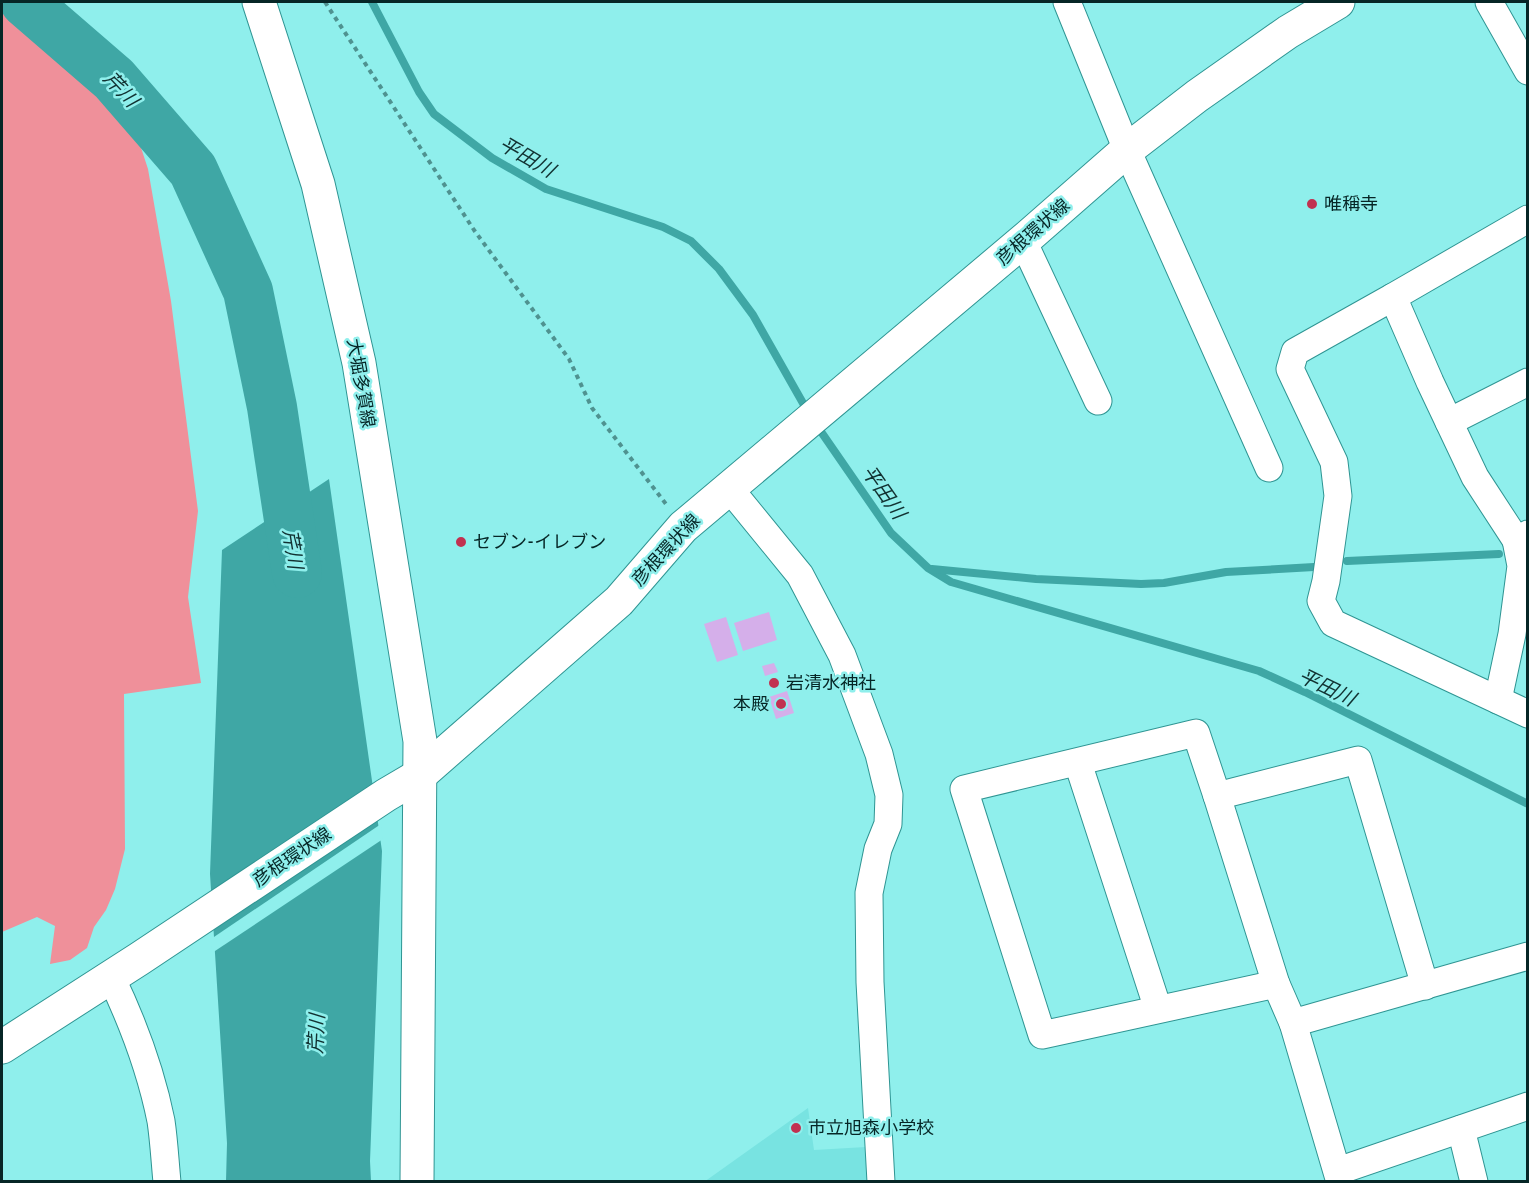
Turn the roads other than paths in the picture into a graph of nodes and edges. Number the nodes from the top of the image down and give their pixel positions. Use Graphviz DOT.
graph roads {
  1 [pos="259,2"];
  2 [pos="1066,2"];
  3 [pos="1338,2"];
  4 [pos="1489,2"];
  5 [pos="1527,71"];
  6 [pos="1127,150"];
  7 [pos="1527,219"];
  8 [pos="1023,241"];
  9 [pos="1393,297"];
  10 [pos="1527,382"];
  11 [pos="1098,401"];
  12 [pos="1449,422"];
  13 [pos="1269,468"];
  14 [pos="729,488"];
  15 [pos="1522,537"];
  16 [pos="1498,700"];
  17 [pos="1527,714"];
  18 [pos="1078,763"];
  19 [pos="420,775"];
  20 [pos="1217,796"];
  21 [pos="1527,956"];
  22 [pos="111,977"];
  23 [pos="1276,984"];
  24 [pos="1425,987"];
  25 [pos="1158,1009"];
  26 [pos="1293,1023"];
  27 [pos="2,1047"];
  28 [pos="1527,1106"];
  29 [pos="1461,1129"];
  30 [pos="1339,1176"];
  31 [pos="167,1182"];
  32 [pos="417,1182"];
  33 [pos="882,1182"];
  34 [pos="1474,1182"];
  1 -- 19 [label="main road, 大堀多賀線"];
  2 -- 6 [label="street"];
  3 -- 6 [label="main road, 彦根環状線"];
  4 -- 5 [label="street"];
  6 -- 8 [label="main road, 彦根環状線"];
  6 -- 13 [label="street"];
  7 -- 9 [label="street"];
  8 -- 11 [label="street"];
  8 -- 14 [label="main road, 彦根環状線"];
  9 -- 12 [label="street"];
  9 -- 16 [label="street"];
  10 -- 12 [label="street"];
  12 -- 15 [label="street"];
  14 -- 19 [label="main road, 彦根環状線"];
  14 -- 33 [label="street"];
  15 -- 16 [label="street"];
  16 -- 17 [label="street"];
  18 -- 20 [label="street"];
  18 -- 25 [label="street"];
  18 -- 25 [label="street"];
  19 -- 22 [label="main road, 彦根環状線"];
  19 -- 32 [label="main road, 大堀多賀線"];
  20 -- 23 [label="street"];
  20 -- 24 [label="street"];
  21 -- 24 [label="street"];
  22 -- 27 [label="main road, 彦根環状線"];
  22 -- 31 [label="street"];
  23 -- 25 [label="street"];
  23 -- 26 [label="street"];
  24 -- 26 [label="street"];
  26 -- 30 [label="street"];
  28 -- 29 [label="street"];
  29 -- 30 [label="street"];
  29 -- 34 [label="street"];
}
